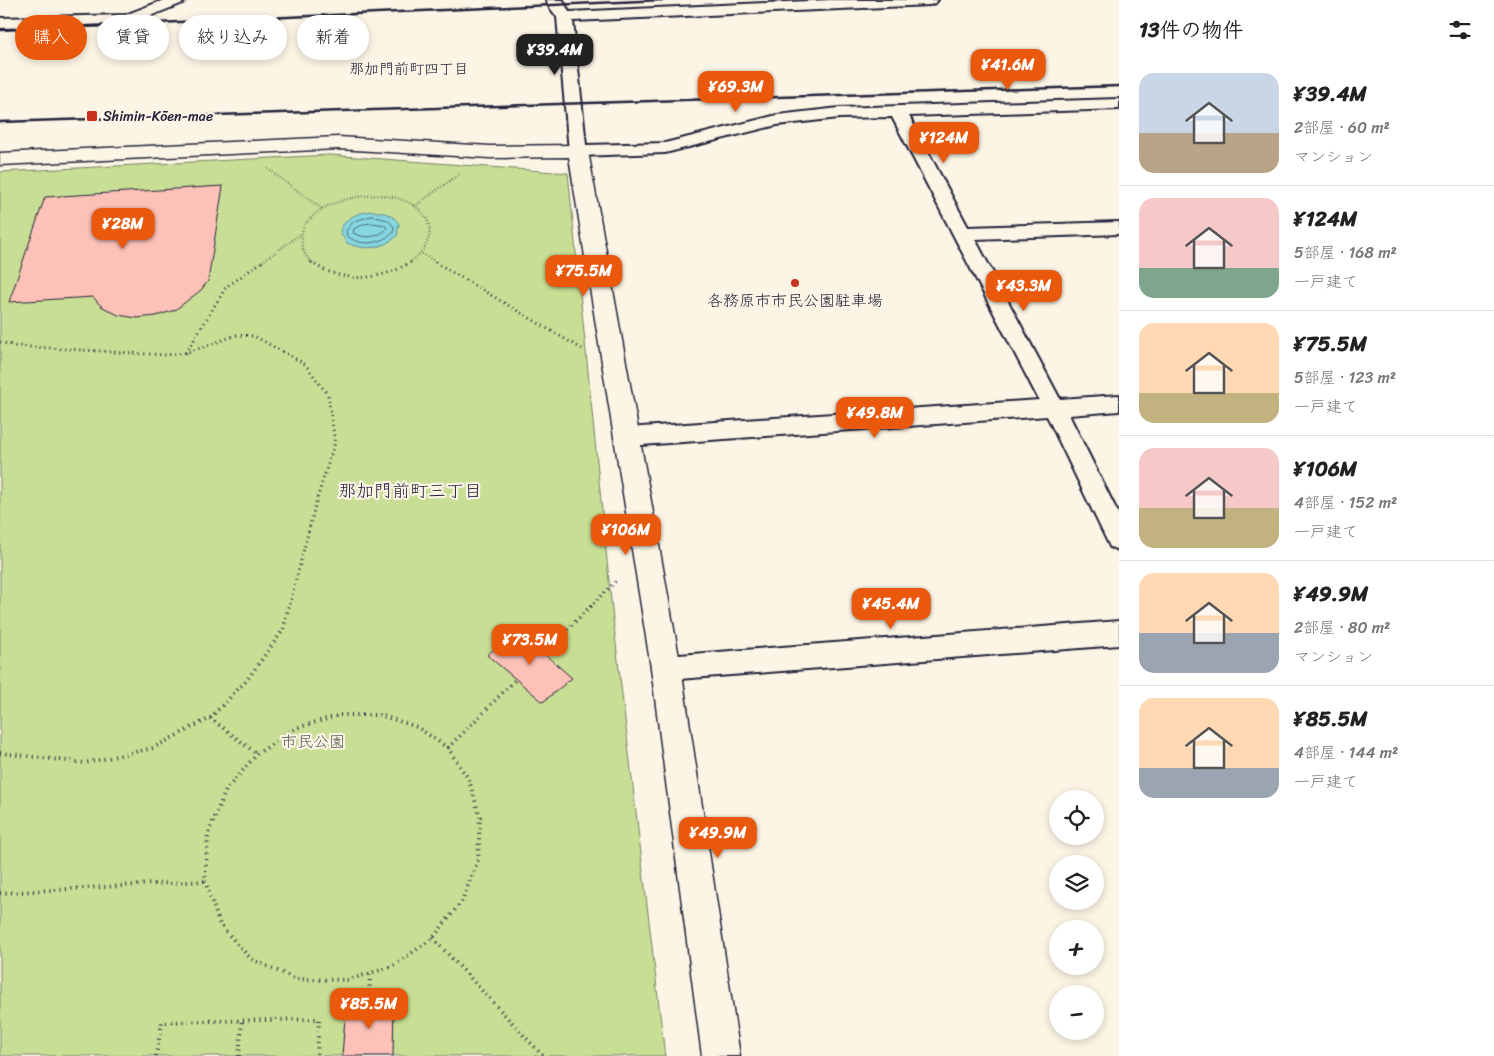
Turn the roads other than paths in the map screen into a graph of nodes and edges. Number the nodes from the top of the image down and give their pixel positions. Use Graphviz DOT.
graph roads {
  1 [pos="178,0"];
  2 [pos="556,0"];
  3 [pos="930,0"];
  4 [pos="565,17"];
  5 [pos="0,23"];
  6 [pos="1119,104"];
  7 [pos="897,110"];
  8 [pos="578,151"];
  9 [pos="0,160"];
  10 [pos="1119,228"];
  11 [pos="962,233"];
  12 [pos="1119,403"];
  13 [pos="1054,408"];
  14 [pos="628,437"];
  15 [pos="1119,540"];
  16 [pos="1119,633"];
  17 [pos="666,668"];
  18 [pos="721,1056"];
  1 -- 5 [label="street"];
  2 -- 4 [label="street"];
  3 -- 4 [label="street"];
  4 -- 8 [label="street"];
  6 -- 7 [label="street"];
  7 -- 8 [label="street"];
  7 -- 11 [label="street"];
  8 -- 9 [label="street"];
  8 -- 14 [label="street"];
  10 -- 11 [label="street"];
  11 -- 13 [label="street"];
  12 -- 13 [label="street"];
  13 -- 14 [label="street"];
  13 -- 15 [label="street"];
  14 -- 17 [label="street"];
  16 -- 17 [label="street"];
  17 -- 18 [label="street"];
}
